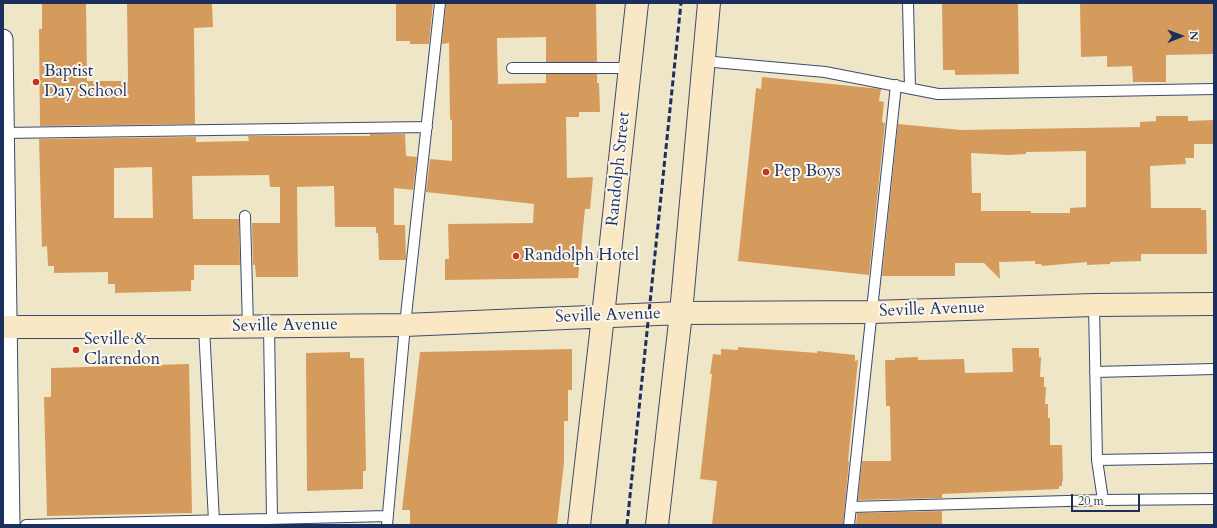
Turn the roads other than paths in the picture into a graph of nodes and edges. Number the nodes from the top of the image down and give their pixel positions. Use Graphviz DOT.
graph roads {
  1 [pos="440,3"];
  2 [pos="637,3"];
  3 [pos="709,3"];
  4 [pos="908,3"];
  5 [pos="3,39"];
  6 [pos="703,61"];
  7 [pos="512,68"];
  8 [pos="631,68"];
  9 [pos="896,85"];
  10 [pos="910,88"];
  11 [pos="1214,89"];
  12 [pos="427,127"];
  13 [pos="4,133"];
  14 [pos="245,216"];
  15 [pos="1214,304"];
  16 [pos="1094,305"];
  17 [pos="871,312"];
  18 [pos="681,313"];
  19 [pos="603,316"];
  20 [pos="405,325"];
  21 [pos="5,327"];
  22 [pos="204,327"];
  23 [pos="258,327"];
  24 [pos="1214,369"];
  25 [pos="1094,372"];
  26 [pos="1214,458"];
  27 [pos="1097,460"];
  28 [pos="1214,499"];
  29 [pos="1103,500"];
  30 [pos="851,507"];
  31 [pos="272,519"];
  32 [pos="214,521"];
  33 [pos="388,521"];
  34 [pos="10,525"];
  35 [pos="26,525"];
  36 [pos="579,525"];
  37 [pos="657,525"];
  38 [pos="849,525"];
  1 -- 12 [label="lane"];
  2 -- 8 [label="street, Randolph Street"];
  3 -- 6 [label="street"];
  4 -- 10 [label="lane"];
  5 -- 13 [label="street"];
  6 -- 9 [label="lane"];
  6 -- 18 [label="street"];
  7 -- 8 [label="lane"];
  8 -- 19 [label="street, Randolph Street"];
  9 -- 10 [label="lane"];
  9 -- 17 [label="lane"];
  10 -- 11 [label="lane"];
  12 -- 13 [label="lane"];
  12 -- 20 [label="lane"];
  13 -- 21 [label="street"];
  14 -- 23 [label="lane"];
  15 -- 16 [label="street, Seville Avenue"];
  16 -- 17 [label="street, Seville Avenue"];
  16 -- 25 [label="lane"];
  17 -- 18 [label="street, Seville Avenue"];
  17 -- 30 [label="lane"];
  18 -- 19 [label="street, Seville Avenue"];
  18 -- 37 [label="street"];
  19 -- 20 [label="street, Seville Avenue"];
  19 -- 36 [label="street, Randolph Street"];
  20 -- 23 [label="street, Seville Avenue"];
  20 -- 33 [label="lane"];
  21 -- 22 [label="street, Seville Avenue"];
  21 -- 34 [label="street"];
  22 -- 23 [label="street, Seville Avenue"];
  22 -- 32 [label="lane"];
  23 -- 31 [label="lane"];
  24 -- 25 [label="lane"];
  25 -- 27 [label="lane"];
  26 -- 27 [label="lane"];
  27 -- 29 [label="lane"];
  28 -- 29 [label="lane"];
  29 -- 30 [label="lane"];
  30 -- 38 [label="lane"];
  31 -- 32 [label="lane"];
  31 -- 33 [label="lane"];
  32 -- 35 [label="lane"];
}
